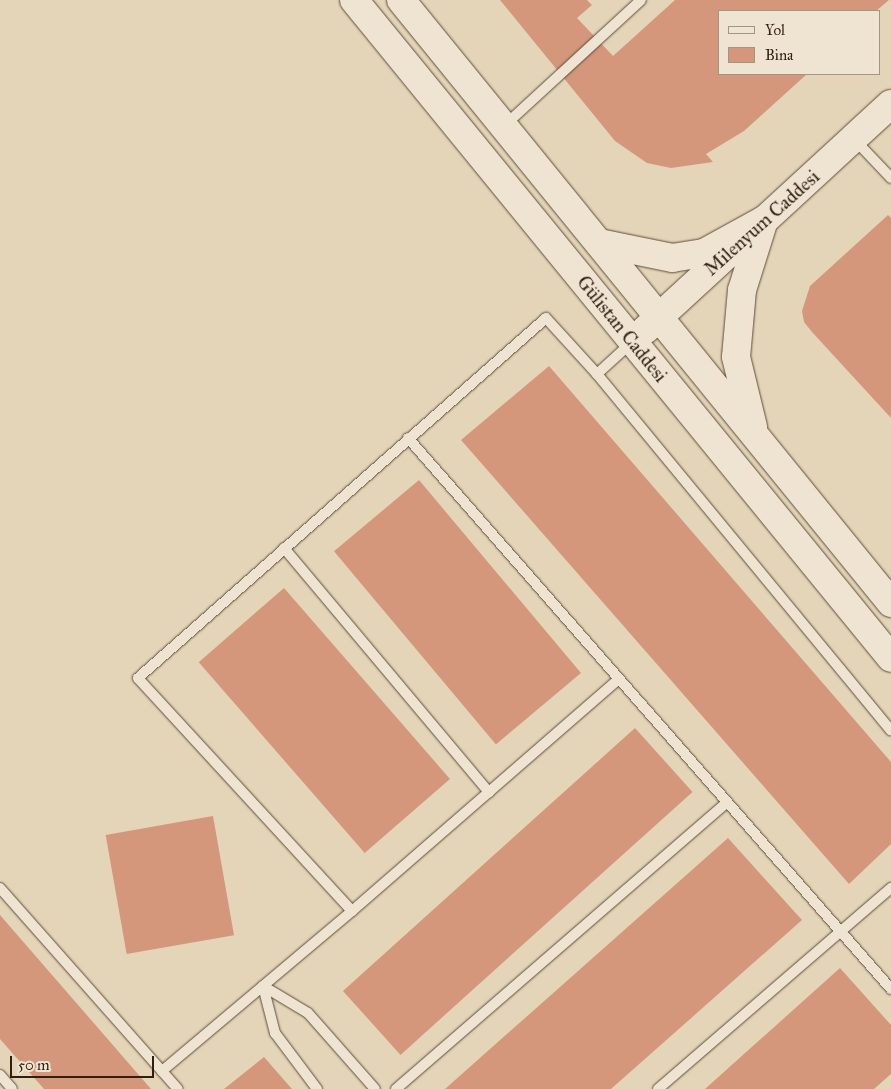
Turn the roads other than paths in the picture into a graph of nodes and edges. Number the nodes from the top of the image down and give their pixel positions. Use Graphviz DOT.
graph roads {
  1 [pos="354,0"];
  2 [pos="402,0"];
  3 [pos="641,0"];
  4 [pos="891,104"];
  5 [pos="504,126"];
  6 [pos="854,138"];
  7 [pos="891,178"];
  8 [pos="764,220"];
  9 [pos="599,243"];
  10 [pos="659,317"];
  11 [pos="632,341"];
  12 [pos="598,374"];
  13 [pos="755,436"];
  14 [pos="408,438"];
  15 [pos="284,548"];
  16 [pos="891,603"];
  17 [pos="891,658"];
  18 [pos="618,680"];
  19 [pos="891,731"];
  20 [pos="489,792"];
  21 [pos="725,804"];
  22 [pos="0,888"];
  23 [pos="891,888"];
  24 [pos="352,912"];
  25 [pos="840,933"];
  26 [pos="263,986"];
  27 [pos="891,989"];
  28 [pos="162,1071"];
  29 [pos="0,1075"];
  30 [pos="12,1089"];
  31 [pos="178,1089"];
  32 [pos="317,1089"];
  33 [pos="375,1089"];
  34 [pos="396,1089"];
  35 [pos="658,1089"];
  1 -- 11 [label="main road, Gülistan Caddesi"];
  2 -- 5 [label="main road, Gülistan Caddesi"];
  3 -- 5 [label="lane"];
  4 -- 6 [label="main road, Milenyum Caddesi"];
  5 -- 9 [label="main road, Gülistan Caddesi"];
  6 -- 7 [label="lane"];
  6 -- 8 [label="main road, Milenyum Caddesi"];
  8 -- 9 [label="main road"];
  8 -- 10 [label="main road, Milenyum Caddesi"];
  8 -- 13 [label="main road"];
  9 -- 10 [label="main road, Gülistan Caddesi"];
  10 -- 11 [label="main road, Milenyum Caddesi"];
  10 -- 13 [label="main road, Gülistan Caddesi"];
  11 -- 12 [label="lane"];
  11 -- 17 [label="main road, Gülistan Caddesi"];
  12 -- 14 [label="lane"];
  12 -- 19 [label="lane"];
  13 -- 16 [label="main road, Gülistan Caddesi"];
  14 -- 15 [label="lane"];
  14 -- 18 [label="lane"];
  15 -- 20 [label="lane"];
  15 -- 24 [label="lane"];
  18 -- 20 [label="lane"];
  18 -- 21 [label="lane"];
  20 -- 24 [label="lane"];
  21 -- 25 [label="lane"];
  21 -- 34 [label="lane"];
  22 -- 28 [label="lane"];
  23 -- 25 [label="lane"];
  24 -- 26 [label="lane"];
  25 -- 27 [label="lane"];
  25 -- 35 [label="lane"];
  26 -- 28 [label="lane"];
  26 -- 32 [label="lane"];
  26 -- 33 [label="lane"];
  28 -- 31 [label="lane"];
  29 -- 30 [label="lane"];
}
